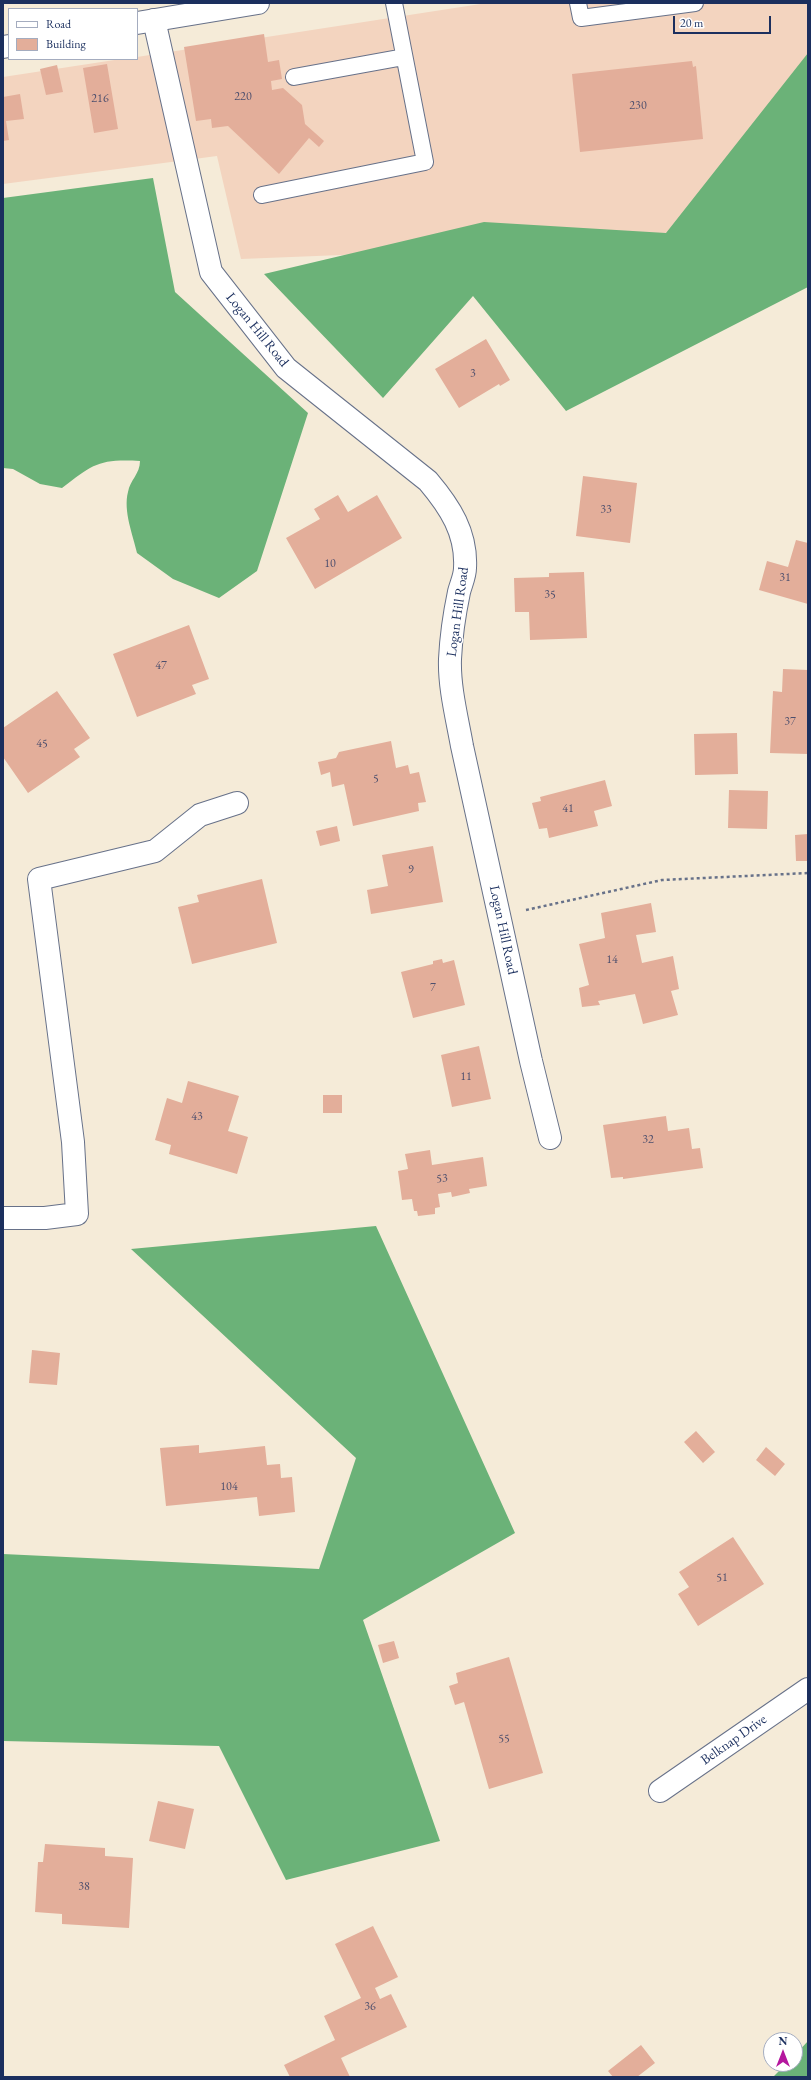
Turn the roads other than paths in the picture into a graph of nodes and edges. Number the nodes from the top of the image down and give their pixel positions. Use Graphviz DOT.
graph roads {
  1 [pos="258,3"];
  2 [pos="394,3"];
  3 [pos="578,3"];
  4 [pos="695,3"];
  5 [pos="146,22"];
  6 [pos="404,57"];
  7 [pos="294,78"];
  8 [pos="262,195"];
  9 [pos="236,803"];
  10 [pos="550,1138"];
  11 [pos="3,1218"];
  12 [pos="808,1689"];
  13 [pos="660,1791"];
  1 -- 5 [label="street"];
  2 -- 6 [label="lane"];
  3 -- 4 [label="lane"];
  5 -- 10 [label="street, Logan Hill Road"];
  6 -- 7 [label="lane"];
  6 -- 8 [label="lane"];
  9 -- 11 [label="street"];
  12 -- 13 [label="street, Belknap Drive"];
}
